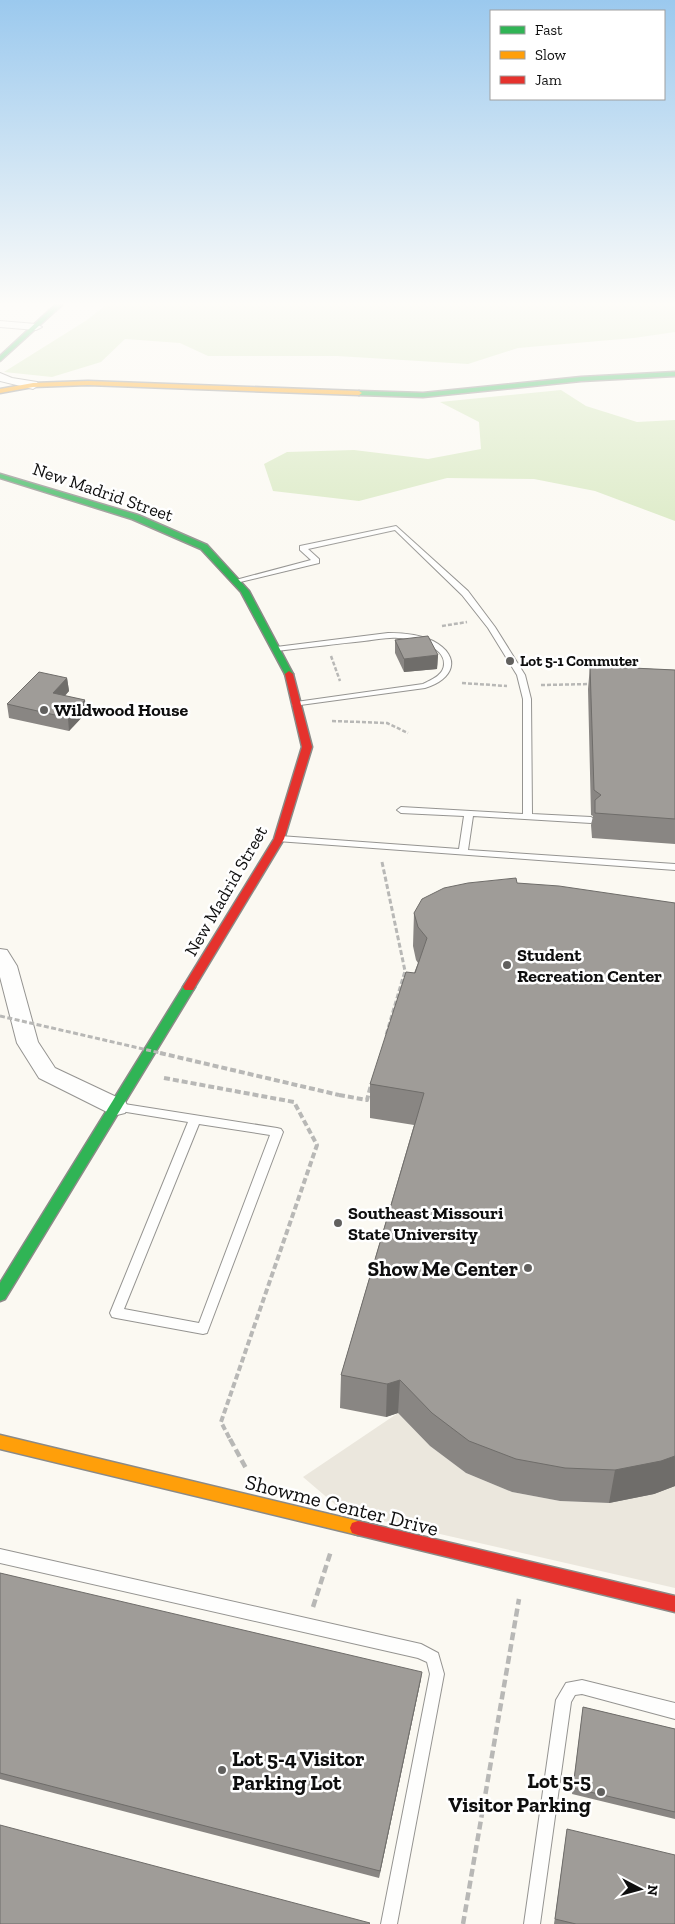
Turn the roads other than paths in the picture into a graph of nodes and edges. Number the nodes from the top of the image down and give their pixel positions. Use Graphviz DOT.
graph roads {
  1 [pos="392,394"];
  2 [pos="435,394"];
  3 [pos="0,476"];
  4 [pos="236,581"];
  5 [pos="276,649"];
  6 [pos="296,704"];
  7 [pos="401,810"];
  8 [pos="469,814"];
  9 [pos="528,817"];
  10 [pos="591,820"];
  11 [pos="279,839"];
  12 [pos="463,852"];
  13 [pos="675,867"];
  14 [pos="0,955"];
  15 [pos="117,1107"];
  16 [pos="195,1119"];
  17 [pos="0,1295"];
  18 [pos="0,1442"];
  19 [pos="0,1556"];
  20 [pos="675,1604"];
  21 [pos="675,1711"];
  22 [pos="389,1924"];
  23 [pos="532,1924"];
  1 -- 2 [label="street"];
  3 -- 4 [label="street, New Madrid Street"];
  4 -- 5 [label="street, New Madrid Street"];
  4 -- 9 [label="lane"];
  5 -- 6 [label="street, New Madrid Street"];
  5 -- 6 [label="lane"];
  6 -- 11 [label="street, New Madrid Street"];
  7 -- 8 [label="lane"];
  8 -- 9 [label="lane"];
  8 -- 12 [label="lane"];
  9 -- 10 [label="lane"];
  11 -- 12 [label="lane"];
  11 -- 15 [label="street, New Madrid Street"];
  12 -- 13 [label="lane"];
  14 -- 15 [label="street"];
  15 -- 16 [label="lane"];
  15 -- 17 [label="street, New Madrid Street"];
  16 -- 16 [label="lane"];
  18 -- 20 [label="street, Showme Center Drive"];
  19 -- 22 [label="lane"];
  21 -- 23 [label="lane"];
}
